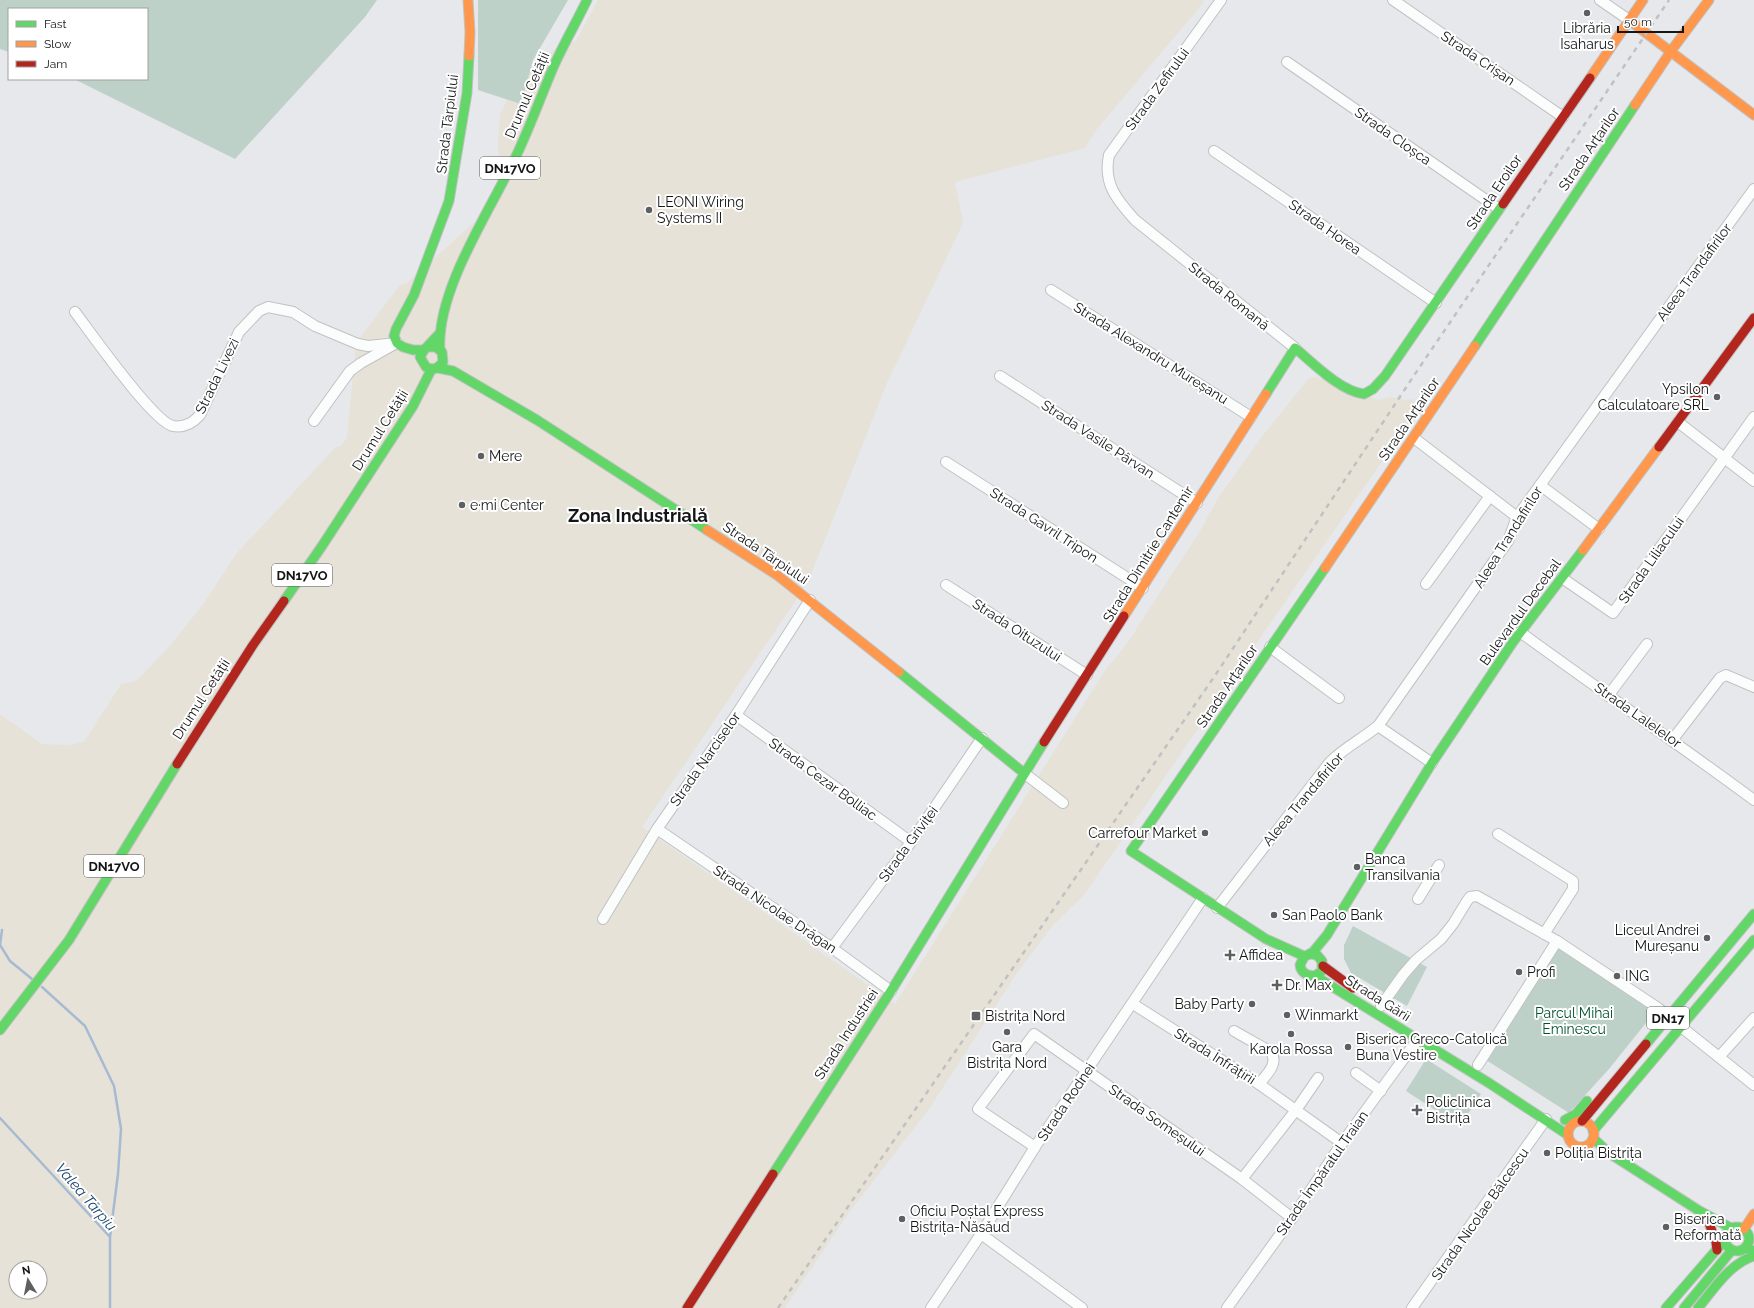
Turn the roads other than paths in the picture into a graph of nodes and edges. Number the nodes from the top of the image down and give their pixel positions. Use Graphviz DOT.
graph roads {
  1 [pos="468,0"];
  2 [pos="587,0"];
  3 [pos="1221,0"];
  4 [pos="1393,0"];
  5 [pos="1600,0"];
  6 [pos="1642,0"];
  7 [pos="1709,0"];
  8 [pos="1629,20"];
  9 [pos="1671,51"];
  10 [pos="1287,62"];
  11 [pos="1754,115"];
  12 [pos="1563,117"];
  13 [pos="1214,151"];
  14 [pos="1108,182"];
  15 [pos="1754,189"];
  16 [pos="1499,210"];
  17 [pos="1051,290"];
  18 [pos="1436,303"];
  19 [pos="75,312"];
  20 [pos="1754,318"];
  21 [pos="439,334"];
  22 [pos="1295,348"];
  23 [pos="440,350"];
  24 [pos="419,356"];
  25 [pos="444,359"];
  26 [pos="453,371"];
  27 [pos="1000,376"];
  28 [pos="1363,394"];
  29 [pos="1251,417"];
  30 [pos="1754,417"];
  31 [pos="314,421"];
  32 [pos="1678,422"];
  33 [pos="1414,438"];
  34 [pos="1724,457"];
  35 [pos="946,462"];
  36 [pos="1754,481"];
  37 [pos="1540,485"];
  38 [pos="1490,496"];
  39 [pos="1197,503"];
  40 [pos="1517,517"];
  41 [pos="1599,529"];
  42 [pos="1562,578"];
  43 [pos="1426,584"];
  44 [pos="946,585"];
  45 [pos="1143,588"];
  46 [pos="810,600"];
  47 [pos="1520,632"];
  48 [pos="1647,644"];
  49 [pos="1270,648"];
  50 [pos="1087,675"];
  51 [pos="1754,687"];
  52 [pos="1608,696"];
  53 [pos="1339,698"];
  54 [pos="736,715"];
  55 [pos="1378,726"];
  56 [pos="982,738"];
  57 [pos="1673,739"];
  58 [pos="1432,763"];
  59 [pos="1024,773"];
  60 [pos="1754,800"];
  61 [pos="1063,803"];
  62 [pos="657,829"];
  63 [pos="1498,834"];
  64 [pos="911,842"];
  65 [pos="1131,851"];
  66 [pos="1439,865"];
  67 [pos="1204,898"];
  68 [pos="1418,899"];
  69 [pos="1217,908"];
  70 [pos="1754,914"];
  71 [pos="603,919"];
  72 [pos="1544,934"];
  73 [pos="1327,935"];
  74 [pos="1754,940"];
  75 [pos="1557,941"];
  76 [pos="1279,946"];
  77 [pos="832,948"];
  78 [pos="1308,955"];
  79 [pos="1322,962"];
  80 [pos="1300,967"];
  81 [pos="1315,976"];
  82 [pos="891,991"];
  83 [pos="1133,1004"];
  84 [pos="1381,1006"];
  85 [pos="1669,1017"];
  86 [pos="1754,1018"];
  87 [pos="1680,1026"];
  88 [pos="0,1030"];
  89 [pos="1234,1030"];
  90 [pos="1418,1039"];
  91 [pos="1719,1057"];
  92 [pos="1478,1066"];
  93 [pos="1087,1072"];
  94 [pos="1356,1073"];
  95 [pos="1318,1078"];
  96 [pos="1259,1084"];
  97 [pos="1754,1085"];
  98 [pos="1381,1091"];
  99 [pos="1519,1091"];
  100 [pos="1296,1110"];
  101 [pos="1548,1115"];
  102 [pos="1565,1120"];
  103 [pos="1578,1122"];
  104 [pos="1568,1135"];
  105 [pos="1592,1137"];
  106 [pos="1342,1143"];
  107 [pos="1035,1147"];
  108 [pos="1242,1179"];
  109 [pos="1698,1210"];
  110 [pos="1754,1214"];
  111 [pos="1292,1218"];
  112 [pos="1709,1223"];
  113 [pos="1731,1228"];
  114 [pos="1744,1229"];
  115 [pos="981,1234"];
  116 [pos="1725,1239"];
  117 [pos="1751,1246"];
  118 [pos="1717,1250"];
  119 [pos="1732,1250"];
  120 [pos="1754,1256"];
  121 [pos="687,1308"];
  122 [pos="932,1308"];
  123 [pos="1082,1308"];
  124 [pos="1227,1308"];
  125 [pos="1412,1308"];
  126 [pos="1666,1308"];
  127 [pos="1684,1308"];
  128 [pos="1698,1308"];
  1 -- 24 [label="main road, Strada Tărpiului"];
  2 -- 21 [label="main road, Drumul Cetății / DN17VO"];
  3 -- 14 [label="street, Strada Zefirului"];
  4 -- 12 [label="street, Strada Crișan"];
  5 -- 8 [label="street"];
  6 -- 8 [label="main road, Strada Eroilor"];
  7 -- 9 [label="main road, Strada Arțarilor"];
  8 -- 9 [label="main road"];
  8 -- 12 [label="main road, Strada Eroilor"];
  9 -- 11 [label="main road"];
  9 -- 33 [label="main road, Strada Arțarilor"];
  10 -- 16 [label="street, Strada Cloșca"];
  12 -- 16 [label="main road, Strada Eroilor"];
  13 -- 18 [label="street, Strada Horea"];
  14 -- 22 [label="street, Strada Romană"];
  15 -- 37 [label="street, Aleea Trandafirilor"];
  16 -- 18 [label="main road, Strada Eroilor"];
  17 -- 29 [label="street, Strada Alexandru Mureșanu"];
  18 -- 28 [label="main road, Strada Eroilor"];
  19 -- 24 [label="street, Strada Livezi"];
  20 -- 32 [label="main road, Bulevardul Decebal"];
  21 -- 23 [label="main road, Drumul Cetății / DN17VO"];
  21 -- 24 [label="main road, Drumul Cetății / DN17VO"];
  22 -- 28 [label="main road, Strada Romană"];
  22 -- 29 [label="main road, Strada Dimitrie Cantemir"];
  23 -- 24 [label="main road"];
  23 -- 25 [label="main road, DN17VO"];
  24 -- 25 [label="main road, DN17VO"];
  24 -- 26 [label="main road, Strada Tărpiului"];
  24 -- 31 [label="street"];
  24 -- 88 [label="main road, Drumul Cetății / DN17VO"];
  25 -- 26 [label="main road, Strada Tărpiului"];
  26 -- 46 [label="main road, Strada Tărpiului"];
  27 -- 39 [label="street, Strada Vasile Pârvan"];
  29 -- 39 [label="main road, Strada Dimitrie Cantemir"];
  30 -- 34 [label="street"];
  32 -- 34 [label="street"];
  32 -- 41 [label="main road, Bulevardul Decebal"];
  33 -- 38 [label="street"];
  33 -- 49 [label="main road, Strada Arțarilor"];
  34 -- 36 [label="street"];
  34 -- 42 [label="street, Strada Liliacului"];
  35 -- 45 [label="street, Strada Gavril Tripon"];
  37 -- 40 [label="street, Aleea Trandafirilor"];
  37 -- 41 [label="street"];
  38 -- 40 [label="street"];
  38 -- 43 [label="street"];
  39 -- 45 [label="main road, Strada Dimitrie Cantemir"];
  40 -- 55 [label="street, Aleea Trandafirilor"];
  41 -- 42 [label="main road, Bulevardul Decebal"];
  42 -- 47 [label="main road, Bulevardul Decebal"];
  44 -- 50 [label="street, Strada Oituzului"];
  45 -- 50 [label="main road, Strada Dimitrie Cantemir"];
  46 -- 54 [label="street, Strada Narciselor"];
  46 -- 56 [label="main road, Strada Tărpiului"];
  47 -- 52 [label="street, Strada Lalelelor"];
  47 -- 58 [label="main road, Bulevardul Decebal"];
  48 -- 52 [label="street"];
  49 -- 53 [label="street"];
  49 -- 65 [label="main road, Strada Arțarilor"];
  50 -- 59 [label="main road, Strada Dimitrie Cantemir"];
  51 -- 57 [label="street"];
  52 -- 57 [label="street, Strada Lalelelor"];
  54 -- 62 [label="street, Strada Narciselor"];
  54 -- 64 [label="street, Strada Cezar Bolliac"];
  55 -- 58 [label="street"];
  55 -- 69 [label="street, Aleea Trandafirilor"];
  56 -- 59 [label="main road, Strada Tărpiului"];
  56 -- 64 [label="street, Strada Griviței"];
  57 -- 60 [label="street, Strada Lalelelor"];
  58 -- 73 [label="main road, Bulevardul Decebal"];
  59 -- 61 [label="street"];
  59 -- 82 [label="main road, Strada Industriei"];
  62 -- 71 [label="street, Strada Narciselor"];
  62 -- 77 [label="street, Strada Nicolae Drăgan"];
  63 -- 72 [label="street"];
  64 -- 77 [label="street, Strada Griviței"];
  65 -- 67 [label="main road, Strada Gării"];
  66 -- 68 [label="street"];
  67 -- 69 [label="main road, Strada Gării"];
  67 -- 83 [label="street, Strada Rodnei"];
  69 -- 76 [label="main road, Strada Gării"];
  70 -- 85 [label="main road, DN17"];
  72 -- 75 [label="street"];
  72 -- 84 [label="street"];
  73 -- 78 [label="main road, Bulevardul Decebal"];
  73 -- 79 [label="main road, Bulevardul Decebal"];
  74 -- 87 [label="main road, DN17"];
  75 -- 85 [label="street"];
  75 -- 92 [label="street"];
  76 -- 78 [label="main road, Strada Gării"];
  76 -- 80 [label="main road, Strada Gării"];
  77 -- 82 [label="street, Strada Nicolae Drăgan"];
  78 -- 79 [label="main road, Strada Gării"];
  78 -- 80 [label="main road"];
  79 -- 81 [label="main road"];
  79 -- 84 [label="main road, Strada Gării"];
  80 -- 81 [label="main road, Strada Gării"];
  81 -- 90 [label="main road, Strada Gării"];
  82 -- 121 [label="main road, Strada Industriei"];
  83 -- 93 [label="street, Strada Rodnei"];
  83 -- 96 [label="street, Strada Înfrățirii"];
  84 -- 92 [label="main road, Strada Gării"];
  85 -- 102 [label="main road"];
  85 -- 103 [label="main road, DN17"];
  86 -- 91 [label="street"];
  87 -- 91 [label="street"];
  87 -- 105 [label="main road, DN17"];
  89 -- 96 [label="street"];
  90 -- 98 [label="street, Strada Împăratul Traian"];
  90 -- 101 [label="main road, Strada Gării"];
  91 -- 97 [label="street"];
  92 -- 99 [label="main road, Strada Gării"];
  93 -- 107 [label="street, Strada Rodnei"];
  93 -- 107 [label="street, Strada Someșului"];
  93 -- 108 [label="street, Strada Someșului"];
  94 -- 98 [label="street"];
  95 -- 100 [label="street"];
  96 -- 100 [label="street, Strada Înfrățirii"];
  98 -- 106 [label="street, Strada Împăratul Traian"];
  100 -- 106 [label="street, Strada Înfrățirii"];
  100 -- 108 [label="street"];
  101 -- 102 [label="main road, Strada Gării"];
  101 -- 104 [label="main road, Strada Gării"];
  101 -- 125 [label="street, Strada Nicolae Bălcescu"];
  102 -- 103 [label="main road, Strada Gării"];
  103 -- 104 [label="main road"];
  103 -- 105 [label="main road"];
  104 -- 105 [label="main road"];
  105 -- 109 [label="main road"];
  106 -- 111 [label="street, Strada Împăratul Traian"];
  107 -- 115 [label="street, Strada Rodnei"];
  108 -- 111 [label="street, Strada Someșului"];
  109 -- 112 [label="main road"];
  109 -- 113 [label="main road"];
  110 -- 114 [label="main road"];
  111 -- 124 [label="street, Strada Împăratul Traian"];
  112 -- 116 [label="main road"];
  112 -- 118 [label="main road"];
  113 -- 114 [label="main road"];
  113 -- 116 [label="main road"];
  114 -- 117 [label="main road"];
  115 -- 122 [label="street, Strada Rodnei"];
  115 -- 123 [label="street"];
  116 -- 118 [label="main road"];
  116 -- 119 [label="main road"];
  117 -- 119 [label="main road"];
  118 -- 126 [label="main road"];
  119 -- 127 [label="main road"];
  120 -- 128 [label="main road"];
}
